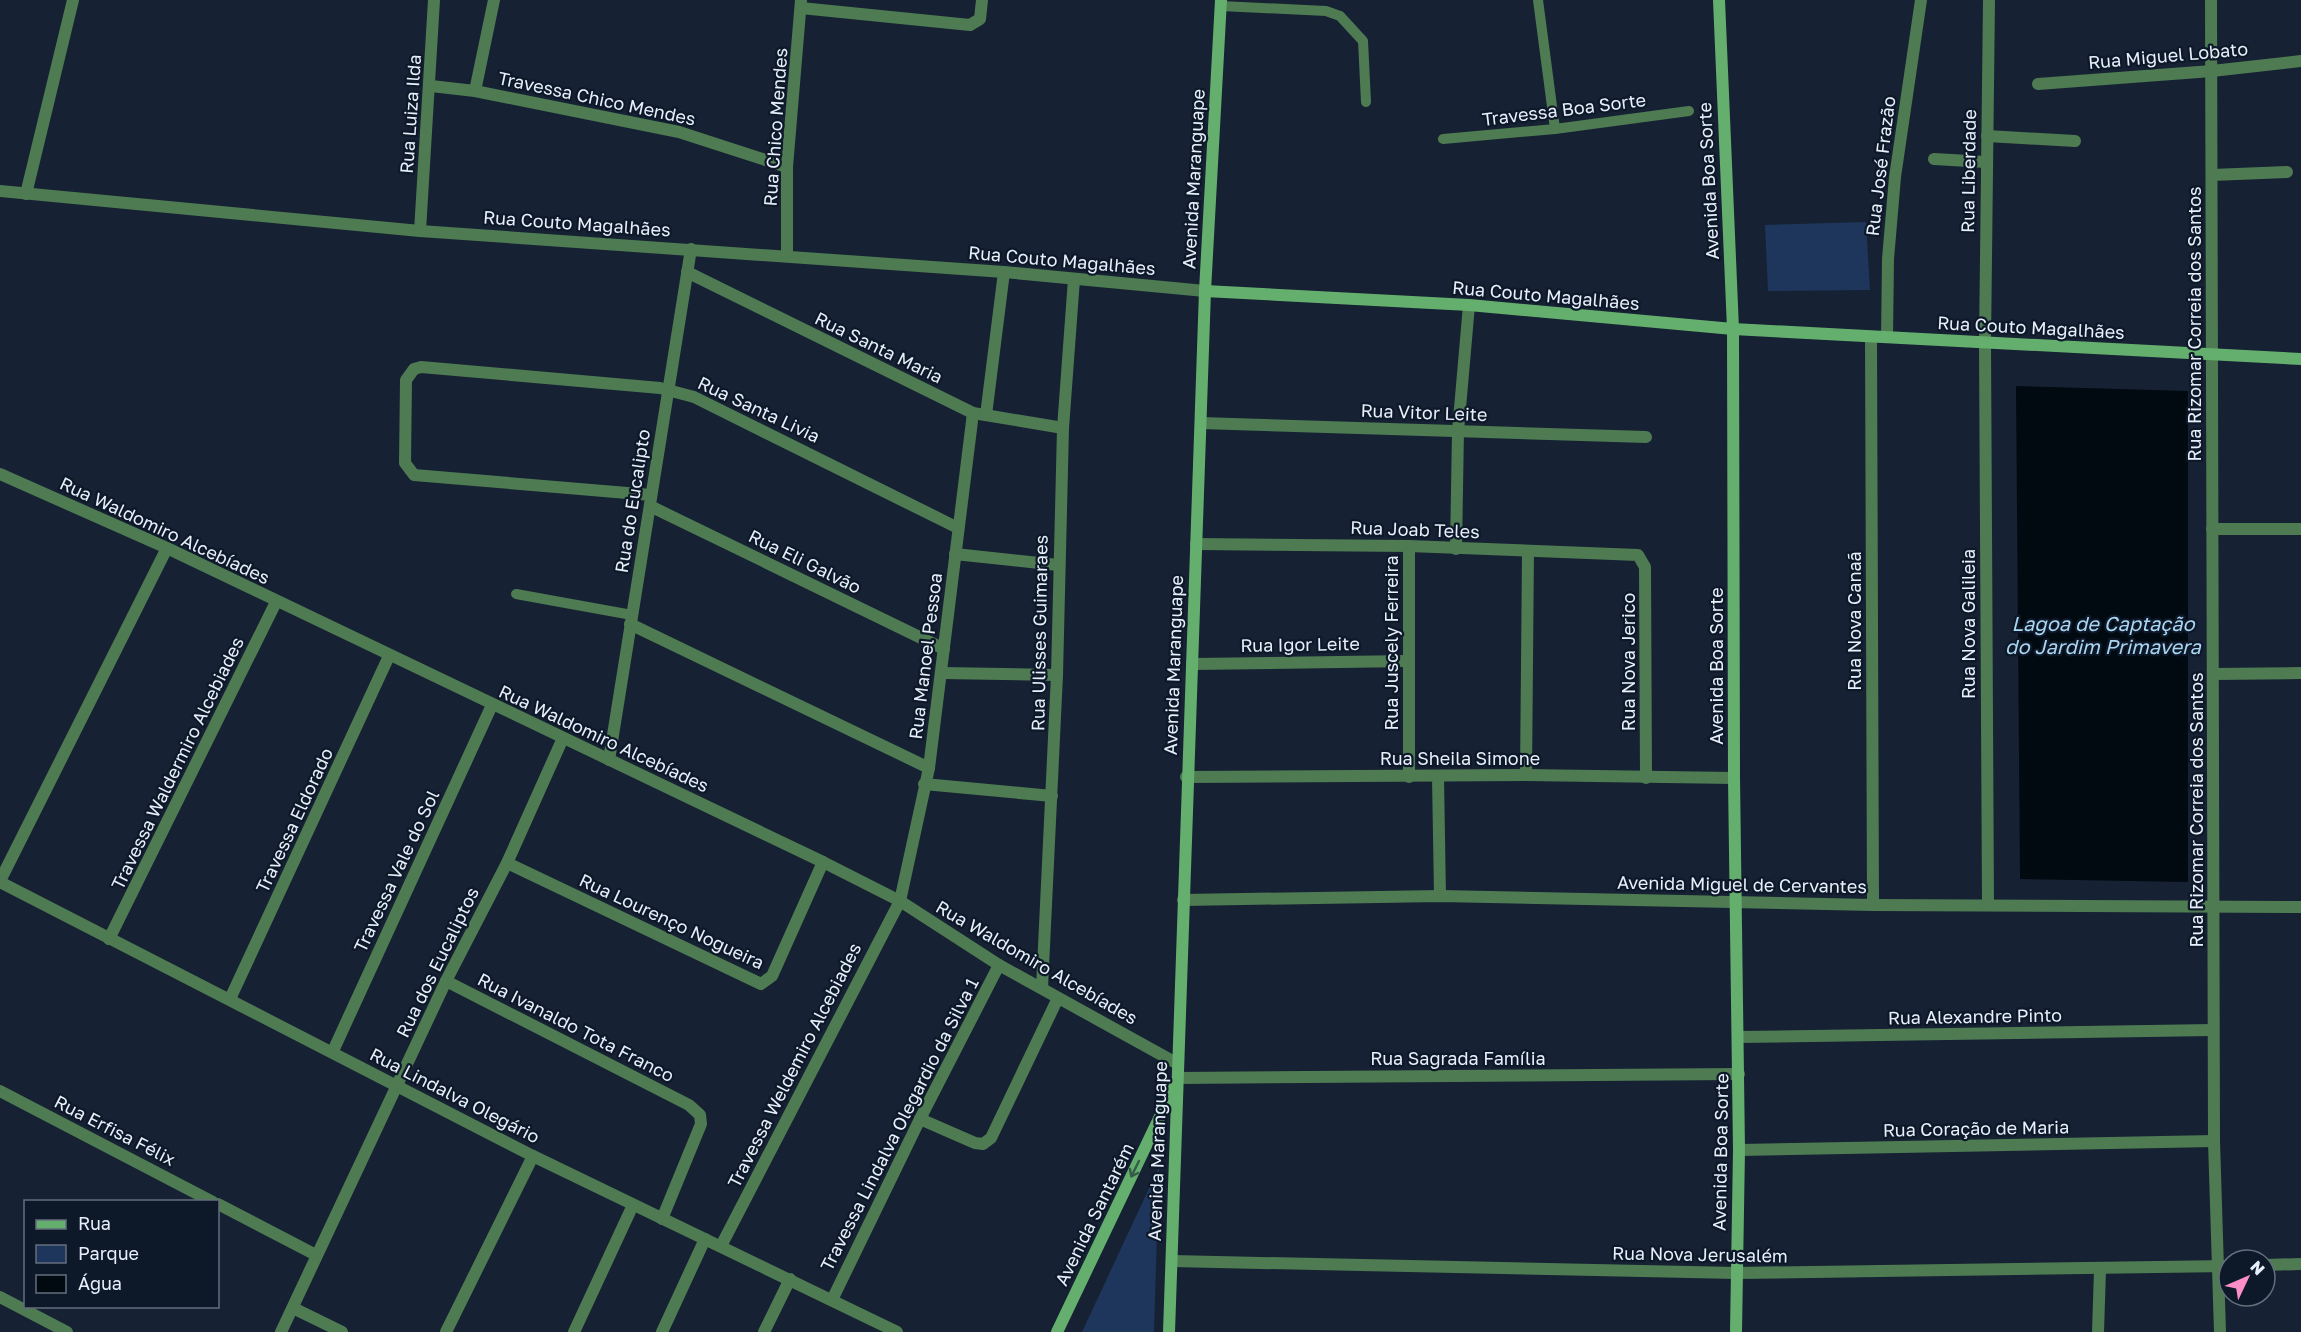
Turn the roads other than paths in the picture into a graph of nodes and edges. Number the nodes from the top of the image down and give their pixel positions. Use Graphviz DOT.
graph roads {
  1 [pos="73,0"];
  2 [pos="434,0"];
  3 [pos="494,0"];
  4 [pos="982,0"];
  5 [pos="1538,0"];
  6 [pos="1719,0"];
  7 [pos="1921,0"];
  8 [pos="1989,0"];
  9 [pos="2211,0"];
  10 [pos="1221,3"];
  11 [pos="801,4"];
  12 [pos="2301,61"];
  13 [pos="2212,71"];
  14 [pos="2038,84"];
  15 [pos="431,86"];
  16 [pos="475,91"];
  17 [pos="1366,102"];
  18 [pos="1689,111"];
  19 [pos="1555,129"];
  20 [pos="1987,136"];
  21 [pos="1443,139"];
  22 [pos="2075,141"];
  23 [pos="1934,159"];
  24 [pos="1986,162"];
  25 [pos="787,167"];
  26 [pos="2287,172"];
  27 [pos="2212,175"];
  28 [pos="0,191"];
  29 [pos="26,194"];
  30 [pos="420,231"];
  31 [pos="691,249"];
  32 [pos="787,256"];
  33 [pos="687,272"];
  34 [pos="1004,272"];
  35 [pos="1074,279"];
  36 [pos="1205,291"];
  37 [pos="1469,305"];
  38 [pos="1733,329"];
  39 [pos="1871,337"];
  40 [pos="1887,337"];
  41 [pos="1985,343"];
  42 [pos="2212,353"];
  43 [pos="2301,359"];
  44 [pos="668,389"];
  45 [pos="979,414"];
  46 [pos="1201,423"];
  47 [pos="1063,428"];
  48 [pos="1458,431"];
  49 [pos="1646,437"];
  50 [pos="0,474"];
  51 [pos="414,475"];
  52 [pos="650,500"];
  53 [pos="958,528"];
  54 [pos="2212,529"];
  55 [pos="2301,529"];
  56 [pos="1196,544"];
  57 [pos="1409,546"];
  58 [pos="167,548"];
  59 [pos="1456,549"];
  60 [pos="1528,551"];
  61 [pos="1633,552"];
  62 [pos="955,554"];
  63 [pos="1058,565"];
  64 [pos="516,594"];
  65 [pos="276,602"];
  66 [pos="631,620"];
  67 [pos="944,649"];
  68 [pos="389,656"];
  69 [pos="1409,661"];
  70 [pos="1192,664"];
  71 [pos="942,673"];
  72 [pos="2301,673"];
  73 [pos="2214,674"];
  74 [pos="1057,675"];
  75 [pos="492,705"];
  76 [pos="563,738"];
  77 [pos="609,760"];
  78 [pos="929,768"];
  79 [pos="1526,775"];
  80 [pos="1186,777"];
  81 [pos="1409,777"];
  82 [pos="1438,777"];
  83 [pos="1646,778"];
  84 [pos="1734,778"];
  85 [pos="924,784"];
  86 [pos="1052,796"];
  87 [pos="823,862"];
  88 [pos="507,863"];
  89 [pos="0,881"];
  90 [pos="1440,896"];
  91 [pos="1183,900"];
  92 [pos="900,901"];
  93 [pos="1735,902"];
  94 [pos="1873,905"];
  95 [pos="1988,905"];
  96 [pos="2301,907"];
  97 [pos="2215,908"];
  98 [pos="109,939"];
  99 [pos="999,965"];
  100 [pos="446,981"];
  101 [pos="1042,988"];
  102 [pos="1058,998"];
  103 [pos="230,999"];
  104 [pos="2213,1030"];
  105 [pos="1738,1037"];
  106 [pos="333,1051"];
  107 [pos="1178,1064"];
  108 [pos="1738,1074"];
  109 [pos="1178,1078"];
  110 [pos="396,1087"];
  111 [pos="0,1091"];
  112 [pos="920,1119"];
  113 [pos="2214,1141"];
  114 [pos="1739,1150"];
  115 [pos="533,1156"];
  116 [pos="209,1200"];
  117 [pos="219,1205"];
  118 [pos="633,1205"];
  119 [pos="662,1219"];
  120 [pos="705,1239"];
  121 [pos="721,1246"];
  122 [pos="2223,1248"];
  123 [pos="316,1255"];
  124 [pos="1172,1261"];
  125 [pos="2301,1264"];
  126 [pos="2277,1265"];
  127 [pos="2217,1266"];
  128 [pos="2100,1270"];
  129 [pos="1736,1273"];
  130 [pos="790,1280"];
  131 [pos="832,1300"];
  132 [pos="2,1302"];
  133 [pos="292,1308"];
  134 [pos="2221,1308"];
  135 [pos="67,1332"];
  136 [pos="281,1332"];
  137 [pos="342,1332"];
  138 [pos="446,1332"];
  139 [pos="574,1332"];
  140 [pos="662,1332"];
  141 [pos="764,1332"];
  142 [pos="897,1332"];
  143 [pos="1057,1332"];
  144 [pos="1169,1332"];
  145 [pos="1736,1332"];
  146 [pos="2098,1332"];
  147 [pos="2220,1332"];
  1 -- 29 [label="street"];
  2 -- 15 [label="street, Rua Luiza Ilda"];
  3 -- 16 [label="street"];
  4 -- 11 [label="street"];
  5 -- 19 [label="lane"];
  6 -- 38 [label="street, Avenida Boa Sorte"];
  7 -- 40 [label="street, Rua José Frazão"];
  8 -- 20 [label="street, Rua Liberdade"];
  9 -- 13 [label="street, Rua Rizomar Correia dos Santos"];
  10 -- 17 [label="lane"];
  10 -- 36 [label="street, Avenida Maranguape"];
  11 -- 25 [label="street, Rua Chico Mendes"];
  12 -- 13 [label="street, Rua Miguel Lobato"];
  13 -- 14 [label="street, Rua Miguel Lobato"];
  13 -- 27 [label="street, Rua Rizomar Correia dos Santos"];
  15 -- 16 [label="street, Travessa Chico Mendes"];
  15 -- 30 [label="street, Rua Luiza Ilda"];
  16 -- 25 [label="street, Travessa Chico Mendes"];
  18 -- 19 [label="lane, Travessa Boa Sorte"];
  19 -- 21 [label="lane, Travessa Boa Sorte"];
  20 -- 22 [label="street"];
  20 -- 24 [label="street, Rua Liberdade"];
  23 -- 24 [label="street"];
  24 -- 41 [label="street, Rua Liberdade"];
  25 -- 32 [label="street, Rua Chico Mendes"];
  26 -- 27 [label="street"];
  27 -- 42 [label="street, Rua Rizomar Correia dos Santos"];
  28 -- 29 [label="street, Rua Couto Magalhães"];
  29 -- 30 [label="street, Rua Couto Magalhães"];
  30 -- 31 [label="street, Rua Couto Magalhães"];
  31 -- 32 [label="street, Rua Couto Magalhães"];
  31 -- 33 [label="street, Rua do Eucalipto"];
  32 -- 34 [label="street, Rua Couto Magalhães"];
  33 -- 44 [label="street, Rua do Eucalipto"];
  33 -- 45 [label="street, Rua Santa Maria"];
  34 -- 35 [label="street, Rua Couto Magalhães"];
  34 -- 45 [label="street, Rua Manoel Pessoa"];
  35 -- 36 [label="street, Rua Couto Magalhães"];
  35 -- 47 [label="street, Rua Ulisses Guimaraes"];
  36 -- 37 [label="street, Rua Couto Magalhães"];
  36 -- 46 [label="street, Avenida Maranguape"];
  37 -- 38 [label="street, Rua Couto Magalhães"];
  37 -- 48 [label="street"];
  38 -- 39 [label="street, Rua Couto Magalhães"];
  38 -- 84 [label="street, Avenida Boa Sorte"];
  39 -- 40 [label="street, Rua Couto Magalhães"];
  39 -- 94 [label="street, Rua Nova Canaã"];
  40 -- 41 [label="street, Rua Couto Magalhães"];
  41 -- 42 [label="street, Rua Couto Magalhães"];
  41 -- 95 [label="street, Rua Nova Galileia"];
  42 -- 43 [label="street, Rua Couto Magalhães"];
  42 -- 54 [label="street, Rua Rizomar Correia dos Santos"];
  44 -- 51 [label="street, Rua Santa Livia"];
  44 -- 52 [label="street, Rua do Eucalipto"];
  44 -- 53 [label="street, Rua Santa Livia"];
  45 -- 47 [label="street, Rua Santa Maria"];
  45 -- 53 [label="street, Rua Manoel Pessoa"];
  46 -- 48 [label="street, Rua Vitor Leite"];
  46 -- 56 [label="street, Avenida Maranguape"];
  47 -- 63 [label="street, Rua Ulisses Guimaraes"];
  48 -- 49 [label="street, Rua Vitor Leite"];
  48 -- 59 [label="street"];
  50 -- 58 [label="street, Rua Waldomiro Alcebíades"];
  51 -- 52 [label="street, Rua Eli Galvão"];
  52 -- 66 [label="street, Rua do Eucalipto"];
  52 -- 67 [label="street, Rua Eli Galvão"];
  53 -- 62 [label="street, Rua Manoel Pessoa"];
  54 -- 55 [label="street"];
  54 -- 73 [label="street, Rua Rizomar Correia dos Santos"];
  56 -- 57 [label="street, Rua Joab Teles"];
  56 -- 70 [label="street, Avenida Maranguape"];
  57 -- 59 [label="street, Rua Joab Teles"];
  57 -- 69 [label="street, Rua Juscely Ferreira"];
  58 -- 65 [label="street, Rua Waldomiro Alcebíades"];
  58 -- 89 [label="street"];
  59 -- 60 [label="street, Rua Joab Teles"];
  60 -- 61 [label="street, Rua Joab Teles"];
  60 -- 79 [label="street"];
  61 -- 83 [label="street, Rua Nova Jerico"];
  62 -- 63 [label="street"];
  62 -- 67 [label="street, Rua Manoel Pessoa"];
  63 -- 74 [label="street, Rua Ulisses Guimaraes"];
  64 -- 66 [label="lane"];
  65 -- 68 [label="street, Rua Waldomiro Alcebíades"];
  65 -- 98 [label="street, Travessa Waldermiro Alcebiades"];
  66 -- 77 [label="street, Rua do Eucalipto"];
  66 -- 78 [label="street"];
  67 -- 71 [label="street, Rua Manoel Pessoa"];
  68 -- 75 [label="street, Rua Waldomiro Alcebíades"];
  68 -- 103 [label="street, Travessa Eldorado"];
  69 -- 70 [label="street, Rua Igor Leite"];
  69 -- 81 [label="street, Rua Juscely Ferreira"];
  70 -- 80 [label="street, Avenida Maranguape"];
  71 -- 74 [label="street"];
  71 -- 78 [label="street, Rua Manoel Pessoa"];
  72 -- 73 [label="street"];
  73 -- 97 [label="street, Rua Rizomar Correia dos Santos"];
  74 -- 86 [label="street, Rua Ulisses Guimaraes"];
  75 -- 76 [label="street, Rua Waldomiro Alcebíades"];
  75 -- 106 [label="street, Travessa Vale do Sol"];
  76 -- 77 [label="street, Rua Waldomiro Alcebíades"];
  76 -- 88 [label="street, Rua dos Eucaliptos"];
  77 -- 87 [label="street, Rua Waldomiro Alcebíades"];
  78 -- 85 [label="street, Rua Manoel Pessoa"];
  79 -- 82 [label="street, Rua Sheila Simone"];
  79 -- 83 [label="street, Rua Sheila Simone"];
  80 -- 81 [label="street, Rua Sheila Simone"];
  80 -- 91 [label="street, Avenida Maranguape"];
  81 -- 82 [label="street, Rua Sheila Simone"];
  82 -- 90 [label="street"];
  83 -- 84 [label="street, Rua Sheila Simone"];
  84 -- 93 [label="street, Avenida Boa Sorte"];
  85 -- 86 [label="street"];
  85 -- 92 [label="street, Rua Manoel Pessoa"];
  86 -- 101 [label="street, Rua Ulisses Guimaraes"];
  87 -- 88 [label="street, Rua Lourenço Nogueira"];
  87 -- 92 [label="street, Rua Waldomiro Alcebíades"];
  88 -- 100 [label="street, Rua dos Eucaliptos"];
  89 -- 98 [label="street, Rua Lindalva Olegário"];
  90 -- 91 [label="street, Avenida Miguel de Cervantes"];
  90 -- 93 [label="street, Avenida Miguel de Cervantes"];
  91 -- 107 [label="street, Avenida Maranguape"];
  92 -- 99 [label="street, Rua Waldomiro Alcebíades"];
  92 -- 121 [label="street, Travessa Weldemiro Alcebiades"];
  93 -- 94 [label="street, Avenida Miguel de Cervantes"];
  93 -- 105 [label="street, Avenida Boa Sorte"];
  94 -- 95 [label="street, Avenida Miguel de Cervantes"];
  95 -- 97 [label="street, Avenida Miguel de Cervantes"];
  96 -- 97 [label="street, Avenida Miguel de Cervantes"];
  97 -- 104 [label="street, Rua Rizomar Correia dos Santos"];
  98 -- 103 [label="street, Rua Lindalva Olegário"];
  99 -- 101 [label="street, Rua Waldomiro Alcebíades"];
  99 -- 112 [label="street, Travessa Lindalva Olegardio da Silva 1"];
  100 -- 110 [label="street, Rua dos Eucaliptos"];
  100 -- 119 [label="street, Rua Ivanaldo Tota Franco"];
  101 -- 102 [label="street, Rua Waldomiro Alcebíades"];
  102 -- 107 [label="street, Rua Waldomiro Alcebíades"];
  102 -- 112 [label="street"];
  103 -- 106 [label="street, Rua Lindalva Olegário"];
  104 -- 105 [label="street, Rua Alexandre Pinto"];
  104 -- 113 [label="street, Rua Rizomar Correia dos Santos"];
  105 -- 108 [label="street, Avenida Boa Sorte"];
  106 -- 110 [label="street, Rua Lindalva Olegário"];
  107 -- 109 [label="street, Avenida Maranguape"];
  108 -- 109 [label="street, Rua Sagrada Família"];
  108 -- 114 [label="street, Avenida Boa Sorte"];
  109 -- 124 [label="street, Avenida Maranguape"];
  109 -- 143 [label="street, Avenida Santarém, one-way"];
  110 -- 115 [label="street, Rua Lindalva Olegário"];
  110 -- 123 [label="street, Rua dos Eucaliptos"];
  111 -- 116 [label="street, Rua Erfisa Félix"];
  112 -- 131 [label="street, Travessa Lindalva Olegardio da Silva 1"];
  113 -- 114 [label="street, Rua Coração de Maria"];
  113 -- 122 [label="street, Rua Rizomar Correia dos Santos"];
  114 -- 129 [label="street, Avenida Boa Sorte"];
  115 -- 118 [label="street, Rua Lindalva Olegário"];
  115 -- 138 [label="street"];
  117 -- 123 [label="street"];
  118 -- 119 [label="street, Rua Lindalva Olegário"];
  118 -- 139 [label="street"];
  119 -- 120 [label="street, Rua Lindalva Olegário"];
  120 -- 121 [label="street, Rua Lindalva Olegário"];
  120 -- 140 [label="street"];
  121 -- 130 [label="street, Rua Lindalva Olegário"];
  123 -- 133 [label="street, Rua dos Eucaliptos"];
  124 -- 129 [label="street, Rua Nova Jerusalém"];
  124 -- 144 [label="street, Avenida Maranguape"];
  125 -- 126 [label="street"];
  127 -- 128 [label="street, Rua Nova Jerusalém"];
  128 -- 129 [label="street, Rua Nova Jerusalém"];
  128 -- 146 [label="street"];
  129 -- 145 [label="street, Avenida Boa Sorte"];
  130 -- 131 [label="street, Rua Lindalva Olegário"];
  130 -- 141 [label="street"];
  131 -- 142 [label="street, Rua Lindalva Olegário"];
  132 -- 135 [label="street"];
  133 -- 136 [label="street, Rua dos Eucaliptos"];
  133 -- 137 [label="street"];
  134 -- 147 [label="street, Rua Rizomar Correia dos Santos"];
}
